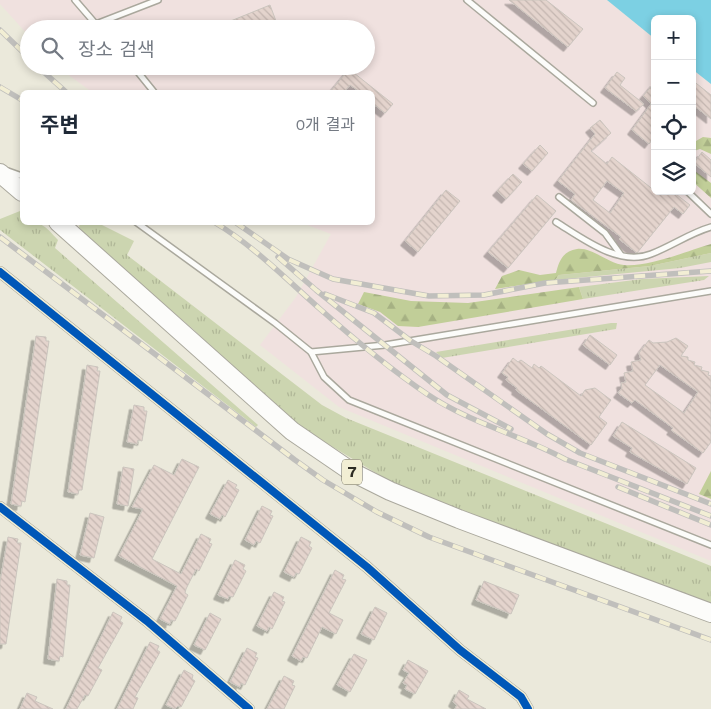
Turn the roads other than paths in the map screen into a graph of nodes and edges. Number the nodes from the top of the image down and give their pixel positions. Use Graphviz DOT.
graph roads {
  1 [pos="75,0"];
  2 [pos="158,0"];
  3 [pos="468,0"];
  4 [pos="93,20"];
  5 [pos="112,20"];
  6 [pos="140,75"];
  7 [pos="152,90"];
  8 [pos="593,103"];
  9 [pos="0,168"];
  10 [pos="0,173"];
  11 [pos="20,175"];
  12 [pos="20,190"];
  13 [pos="691,195"];
  14 [pos="559,197"];
  15 [pos="711,214"];
  16 [pos="556,222"];
  17 [pos="61,225"];
  18 [pos="140,225"];
  19 [pos="711,227"];
  20 [pos="621,255"];
  21 [pos="0,272"];
  22 [pos="711,290"];
  23 [pos="311,352"];
  24 [pos="0,507"];
  25 [pos="711,545"];
  26 [pos="711,613"];
  27 [pos="249,709"];
  28 [pos="528,709"];
  1 -- 4 [label="lane"];
  2 -- 5 [label="lane"];
  3 -- 8 [label="lane"];
  6 -- 7 [label="lane"];
  9 -- 11 [label="lane"];
  10 -- 12 [label="highway"];
  13 -- 15 [label="lane"];
  14 -- 20 [label="lane"];
  16 -- 20 [label="lane"];
  17 -- 26 [label="highway, 7"];
  18 -- 23 [label="lane"];
  19 -- 20 [label="lane"];
  21 -- 28 [label="street"];
  22 -- 23 [label="lane"];
  23 -- 25 [label="lane"];
  24 -- 27 [label="street"];
}
